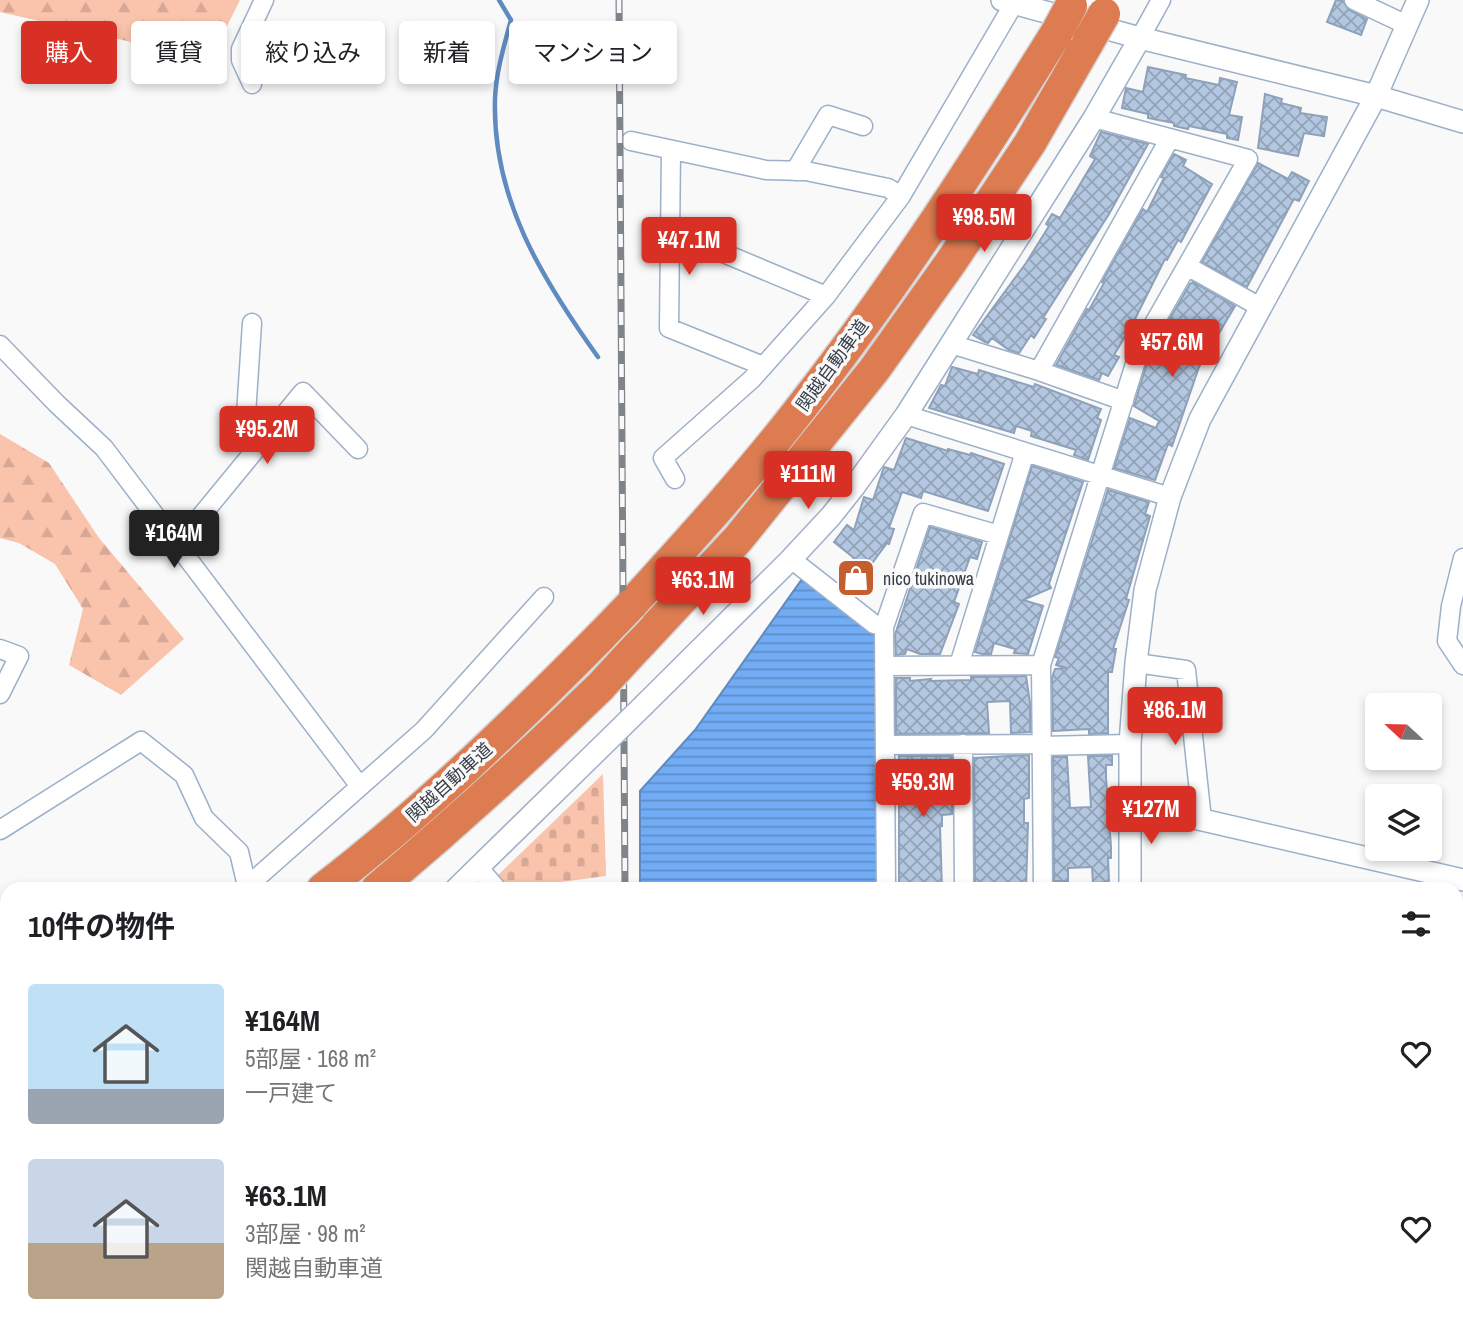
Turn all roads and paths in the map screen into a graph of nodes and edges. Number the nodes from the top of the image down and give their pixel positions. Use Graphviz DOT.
graph roads {
  1 [pos="264,0"];
  2 [pos="1161,0"];
  3 [pos="1354,0"];
  4 [pos="1418,0"];
  5 [pos="1011,1"];
  6 [pos="1108,7"];
  7 [pos="1068,12"];
  8 [pos="254,21"];
  9 [pos="1408,25"];
  10 [pos="1140,38"];
  11 [pos="1376,96"];
  12 [pos="1094,118"];
  13 [pos="1463,122"];
  14 [pos="863,126"];
  15 [pos="1170,138"];
  16 [pos="631,141"];
  17 [pos="671,150"];
  18 [pos="794,170"];
  19 [pos="901,196"];
  20 [pos="671,231"];
  21 [pos="1187,266"];
  22 [pos="826,296"];
  23 [pos="1260,307"];
  24 [pos="252,323"];
  25 [pos="951,344"];
  26 [pos="0,345"];
  27 [pos="763,366"];
  28 [pos="1039,370"];
  29 [pos="1124,401"];
  30 [pos="906,415"];
  31 [pos="256,449"];
  32 [pos="358,449"];
  33 [pos="1025,452"];
  34 [pos="1100,475"];
  35 [pos="675,479"];
  36 [pos="1170,497"];
  37 [pos="999,535"];
  38 [pos="178,544"];
  39 [pos="1463,558"];
  40 [pos="791,559"];
  41 [pos="544,597"];
  42 [pos="884,626"];
  43 [pos="0,649"];
  44 [pos="1136,663"];
  45 [pos="959,665"];
  46 [pos="1041,665"];
  47 [pos="1463,665"];
  48 [pos="884,666"];
  49 [pos="0,694"];
  50 [pos="963,744"];
  51 [pos="1130,744"];
  52 [pos="885,745"];
  53 [pos="1042,745"];
  54 [pos="359,785"];
  55 [pos="1129,803"];
  56 [pos="1202,820"];
  57 [pos="0,830"];
  58 [pos="479,868"];
  59 [pos="1463,880"];
  60 [pos="245,882"];
  61 [pos="253,882"];
  62 [pos="331,882"];
  63 [pos="385,882"];
  64 [pos="464,882"];
  65 [pos="491,882"];
  66 [pos="886,882"];
  67 [pos="964,882"];
  68 [pos="1043,882"];
  69 [pos="1130,882"];
  1 -- 8 [label="street"];
  2 -- 10 [label="street"];
  3 -- 9 [label="street"];
  4 -- 9 [label="street"];
  5 -- 10 [label="street"];
  5 -- 19 [label="street"];
  6 -- 63 [label="highway, 関越自動車道, bridge"];
  7 -- 62 [label="highway, 関越自動車道, bridge"];
  9 -- 11 [label="street"];
  10 -- 11 [label="street"];
  10 -- 12 [label="street"];
  11 -- 13 [label="street"];
  11 -- 23 [label="street"];
  12 -- 15 [label="street"];
  12 -- 25 [label="street"];
  14 -- 18 [label="street"];
  15 -- 21 [label="street"];
  15 -- 28 [label="street"];
  16 -- 17 [label="street"];
  17 -- 18 [label="street"];
  17 -- 20 [label="street"];
  18 -- 19 [label="street"];
  19 -- 22 [label="street"];
  20 -- 22 [label="street"];
  20 -- 27 [label="street"];
  21 -- 23 [label="street"];
  21 -- 29 [label="street"];
  22 -- 27 [label="street"];
  23 -- 36 [label="street"];
  24 -- 31 [label="street"];
  25 -- 28 [label="street"];
  25 -- 30 [label="street"];
  26 -- 38 [label="street"];
  27 -- 35 [label="street"];
  28 -- 29 [label="street"];
  29 -- 34 [label="street"];
  30 -- 33 [label="street"];
  30 -- 40 [label="street"];
  31 -- 32 [label="street"];
  31 -- 38 [label="street"];
  33 -- 34 [label="street"];
  33 -- 37 [label="street"];
  34 -- 36 [label="street"];
  34 -- 46 [label="street"];
  36 -- 44 [label="street"];
  37 -- 42 [label="street"];
  37 -- 45 [label="street"];
  38 -- 54 [label="street"];
  39 -- 47 [label="street"];
  40 -- 42 [label="street"];
  40 -- 58 [label="street, bridge"];
  41 -- 54 [label="street"];
  42 -- 48 [label="street"];
  43 -- 49 [label="street"];
  44 -- 51 [label="street"];
  44 -- 56 [label="street"];
  45 -- 46 [label="street"];
  45 -- 48 [label="street"];
  46 -- 53 [label="street"];
  48 -- 52 [label="street"];
  50 -- 52 [label="street"];
  50 -- 53 [label="street"];
  50 -- 67 [label="street"];
  51 -- 53 [label="street"];
  51 -- 55 [label="street"];
  52 -- 66 [label="street"];
  53 -- 68 [label="street"];
  54 -- 61 [label="street"];
  55 -- 56 [label="street"];
  55 -- 69 [label="street"];
  56 -- 59 [label="street"];
  57 -- 60 [label="street"];
  58 -- 64 [label="street"];
  58 -- 65 [label="street"];
}
